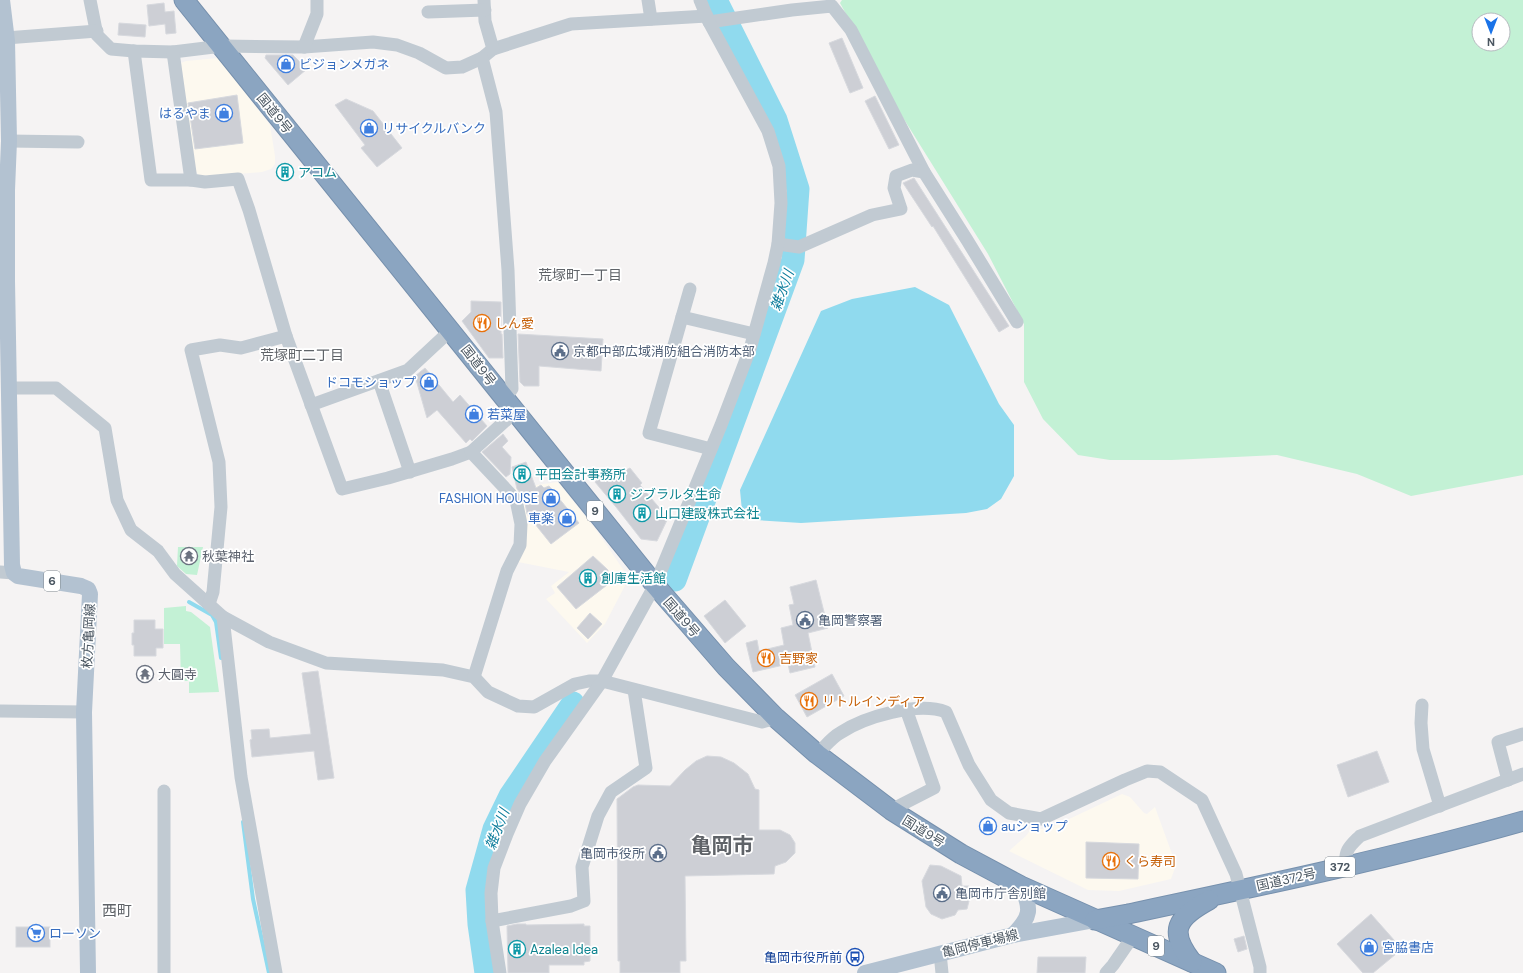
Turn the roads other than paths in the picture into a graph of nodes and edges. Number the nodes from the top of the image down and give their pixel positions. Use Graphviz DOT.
graph roads {
  1 [pos="2,0"];
  2 [pos="90,0"];
  3 [pos="184,0"];
  4 [pos="317,0"];
  5 [pos="648,0"];
  6 [pos="700,0"];
  7 [pos="484,5"];
  8 [pos="428,12"];
  9 [pos="651,19"];
  10 [pos="708,19"];
  11 [pos="97,32"];
  12 [pos="4,40"];
  13 [pos="222,46"];
  14 [pos="304,47"];
  15 [pos="493,49"];
  16 [pos="134,51"];
  17 [pos="173,52"];
  18 [pos="482,58"];
  19 [pos="9,141"];
  20 [pos="78,142"];
  21 [pos="924,172"];
  22 [pos="191,180"];
  23 [pos="4,190"];
  24 [pos="778,244"];
  25 [pos="690,289"];
  26 [pos="682,317"];
  27 [pos="1017,322"];
  28 [pos="451,330"];
  29 [pos="754,334"];
  30 [pos="286,336"];
  31 [pos="379,381"];
  32 [pos="9,388"];
  33 [pos="311,405"];
  34 [pos="509,405"];
  35 [pos="711,449"];
  36 [pos="471,452"];
  37 [pos="410,472"];
  38 [pos="7,572"];
  39 [pos="655,586"];
  40 [pos="210,604"];
  41 [pos="224,617"];
  42 [pos="474,677"];
  43 [pos="602,681"];
  44 [pos="634,690"];
  45 [pos="1422,705"];
  46 [pos="906,709"];
  47 [pos="0,710"];
  48 [pos="84,712"];
  49 [pos="776,718"];
  50 [pos="1523,734"];
  51 [pos="817,754"];
  52 [pos="1523,774"];
  53 [pos="1508,780"];
  54 [pos="164,791"];
  55 [pos="1440,806"];
  56 [pos="891,810"];
  57 [pos="1523,821"];
  58 [pos="1346,866"];
  59 [pos="1020,886"];
  60 [pos="1239,890"];
  61 [pos="1221,894"];
  62 [pos="1095,920"];
  63 [pos="492,921"];
  64 [pos="1012,935"];
  65 [pos="1133,936"];
  66 [pos="940,953"];
  67 [pos="1192,962"];
  68 [pos="1113,970"];
  69 [pos="88,973"];
  70 [pos="164,973"];
  71 [pos="276,973"];
  72 [pos="500,973"];
  73 [pos="865,973"];
  74 [pos="942,973"];
  75 [pos="1216,973"];
  76 [pos="1260,973"];
  1 -- 12 [label="main road, 枚方亀岡線 / 6"];
  2 -- 11 [label="street"];
  3 -- 13 [label="highway, 国道9号 / 9"];
  4 -- 14 [label="street"];
  5 -- 9 [label="street"];
  6 -- 10 [label="street"];
  7 -- 8 [label="street"];
  7 -- 15 [label="street"];
  9 -- 10 [label="street"];
  9 -- 15 [label="street"];
  10 -- 21 [label="street"];
  10 -- 24 [label="street"];
  11 -- 12 [label="street"];
  11 -- 16 [label="street"];
  12 -- 19 [label="main road, 枚方亀岡線 / 6"];
  13 -- 14 [label="street"];
  13 -- 17 [label="street"];
  13 -- 28 [label="highway, 国道9号 / 9"];
  14 -- 18 [label="street"];
  15 -- 18 [label="street"];
  16 -- 17 [label="street"];
  16 -- 22 [label="street"];
  17 -- 22 [label="street"];
  18 -- 34 [label="street"];
  19 -- 20 [label="street"];
  19 -- 23 [label="main road, 枚方亀岡線 / 6"];
  21 -- 24 [label="street"];
  21 -- 27 [label="street"];
  22 -- 30 [label="street"];
  23 -- 32 [label="main road, 枚方亀岡線 / 6"];
  24 -- 29 [label="street"];
  25 -- 26 [label="street"];
  26 -- 29 [label="street"];
  26 -- 35 [label="street"];
  28 -- 31 [label="street"];
  28 -- 34 [label="highway, 国道9号 / 9"];
  29 -- 35 [label="street"];
  30 -- 33 [label="street"];
  30 -- 40 [label="street"];
  31 -- 33 [label="street"];
  31 -- 37 [label="street"];
  32 -- 38 [label="main road, 枚方亀岡線 / 6"];
  32 -- 40 [label="street"];
  33 -- 37 [label="street"];
  34 -- 36 [label="street"];
  34 -- 39 [label="highway, 国道9号 / 9"];
  35 -- 39 [label="street"];
  36 -- 37 [label="street"];
  36 -- 42 [label="street"];
  38 -- 48 [label="main road, 枚方亀岡線 / 6"];
  39 -- 43 [label="street"];
  39 -- 49 [label="highway, 国道9号 / 9"];
  40 -- 41 [label="street"];
  41 -- 42 [label="street"];
  41 -- 71 [label="street"];
  42 -- 43 [label="street"];
  43 -- 44 [label="street"];
  43 -- 63 [label="street"];
  44 -- 49 [label="street"];
  44 -- 63 [label="street"];
  45 -- 55 [label="street"];
  46 -- 51 [label="street"];
  46 -- 56 [label="street"];
  46 -- 60 [label="street"];
  47 -- 48 [label="street"];
  48 -- 69 [label="main road, 枚方亀岡線 / 6"];
  49 -- 51 [label="highway, 国道9号 / 9"];
  50 -- 53 [label="street"];
  51 -- 56 [label="highway, 国道9号 / 9"];
  52 -- 53 [label="street"];
  53 -- 55 [label="street"];
  54 -- 70 [label="street"];
  55 -- 58 [label="street"];
  56 -- 59 [label="highway, 国道9号 / 9"];
  57 -- 58 [label="highway, 国道372号 / 372"];
  58 -- 60 [label="highway, 国道372号 / 372"];
  59 -- 62 [label="highway, 国道9号 / 9"];
  59 -- 64 [label="main road"];
  60 -- 61 [label="highway, 国道372号 / 372"];
  60 -- 76 [label="street"];
  61 -- 62 [label="highway, 国道372号 / 372"];
  61 -- 67 [label="highway"];
  62 -- 64 [label="main road, 亀岡停車場線"];
  62 -- 65 [label="highway, 国道9号 / 9"];
  63 -- 72 [label="street"];
  64 -- 66 [label="main road, 亀岡停車場線"];
  65 -- 67 [label="highway, 国道9号 / 9"];
  65 -- 68 [label="street"];
  66 -- 73 [label="main road, 亀岡停車場線"];
  66 -- 74 [label="street"];
  67 -- 75 [label="highway, 国道9号 / 9"];
}
